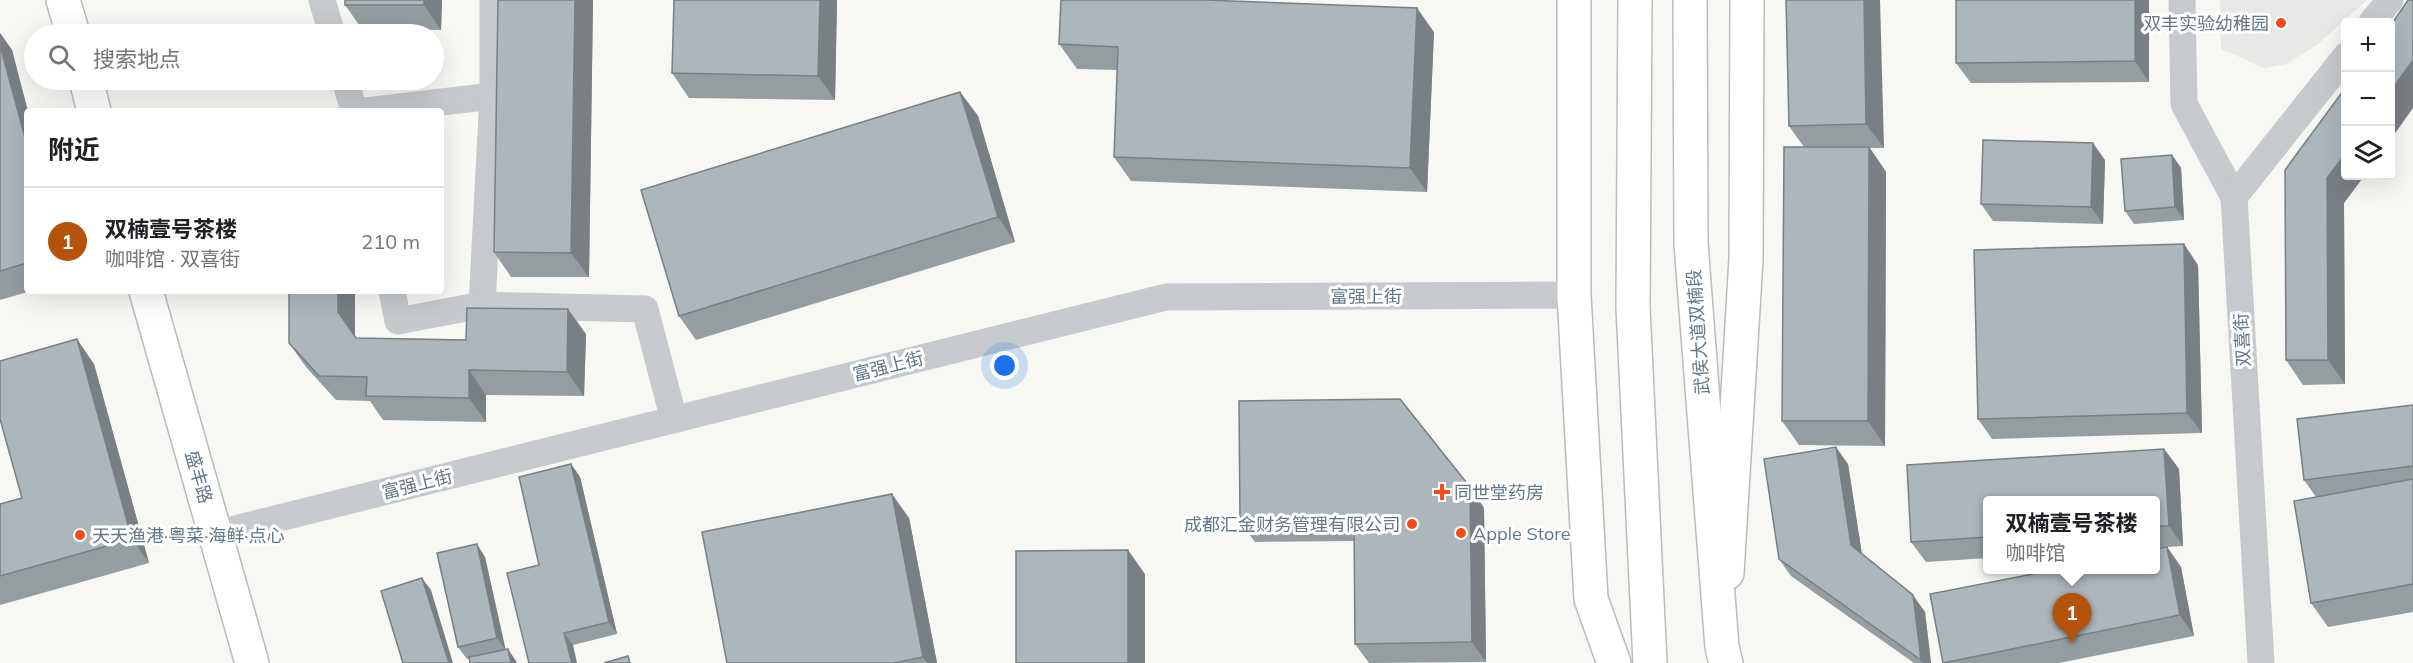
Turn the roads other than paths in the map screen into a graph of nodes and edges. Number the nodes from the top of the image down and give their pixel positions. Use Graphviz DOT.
graph roads {
  1 [pos="63,0"];
  2 [pos="322,0"];
  3 [pos="493,0"];
  4 [pos="1574,0"];
  5 [pos="1635,0"];
  6 [pos="1690,0"];
  7 [pos="1748,0"];
  8 [pos="2182,0"];
  9 [pos="2390,0"];
  10 [pos="2375,18"];
  11 [pos="70,24"];
  12 [pos="329,24"];
  13 [pos="2341,62"];
  14 [pos="89,90"];
  15 [pos="348,90"];
  16 [pos="493,96"];
  17 [pos="93,108"];
  18 [pos="353,108"];
  19 [pos="391,108"];
  20 [pos="2234,197"];
  21 [pos="147,294"];
  22 [pos="393,294"];
  23 [pos="1574,295"];
  24 [pos="482,305"];
  25 [pos="674,420"];
  26 [pos="215,534"];
  27 [pos="1724,655"];
  28 [pos="252,663"];
  29 [pos="1614,663"];
  30 [pos="1650,663"];
  31 [pos="2261,663"];
  1 -- 11 [label="main road"];
  2 -- 12 [label="street"];
  3 -- 16 [label="street"];
  4 -- 23 [label="main road"];
  5 -- 30 [label="main road"];
  6 -- 27 [label="main road, 武侯大道双楠段"];
  7 -- 27 [label="main road"];
  8 -- 20 [label="street"];
  9 -- 10 [label="street"];
  13 -- 20 [label="street"];
  14 -- 17 [label="main road"];
  15 -- 18 [label="street"];
  16 -- 19 [label="street"];
  16 -- 24 [label="street"];
  20 -- 31 [label="street, 双喜街"];
  21 -- 26 [label="main road, 盛丰路"];
  22 -- 24 [label="street"];
  23 -- 25 [label="street, 富强上街"];
  23 -- 29 [label="main road"];
  24 -- 25 [label="street"];
  25 -- 26 [label="street, 富强上街"];
  26 -- 28 [label="main road, 盛丰路"];
}
